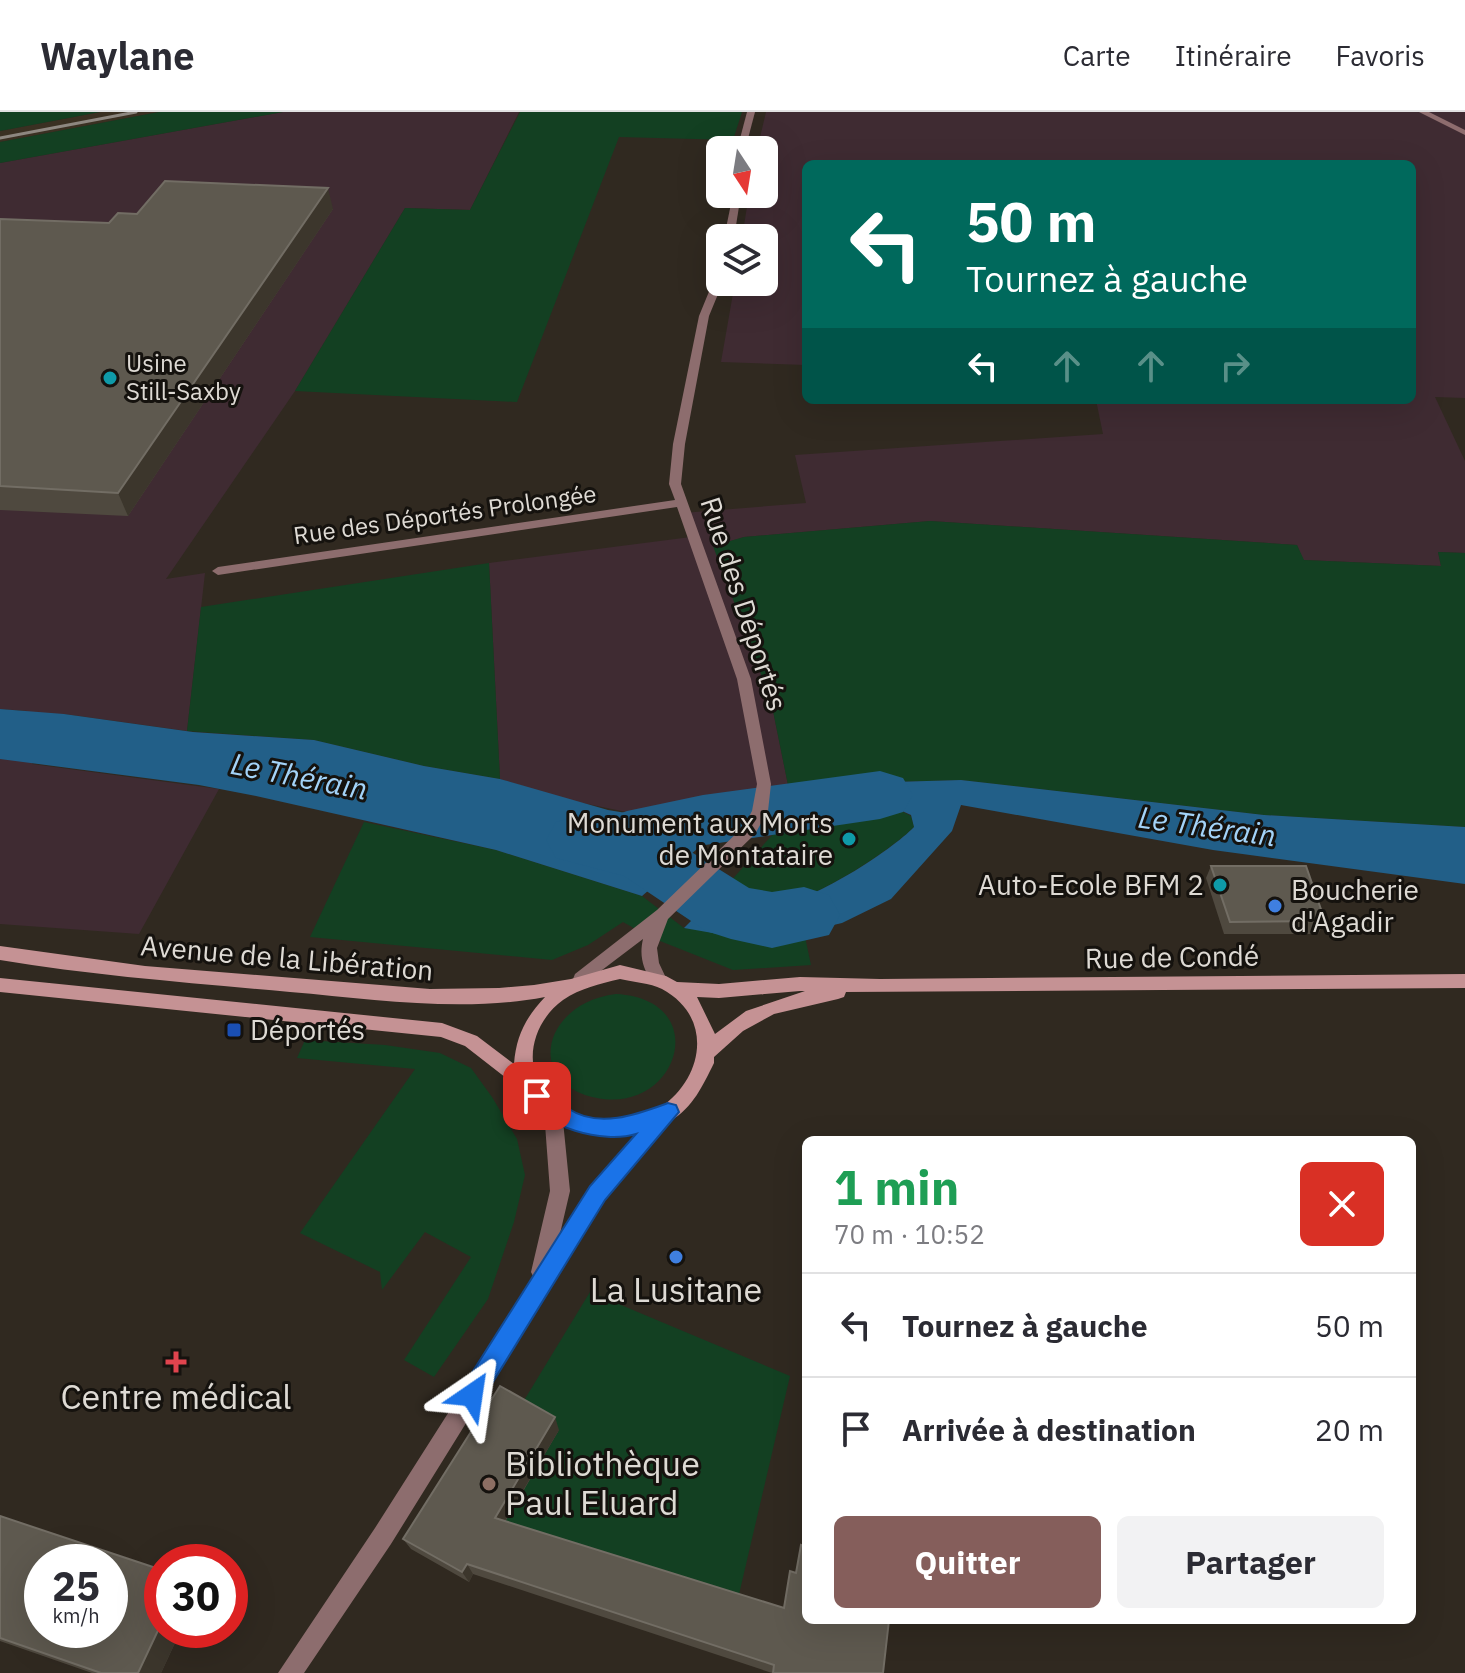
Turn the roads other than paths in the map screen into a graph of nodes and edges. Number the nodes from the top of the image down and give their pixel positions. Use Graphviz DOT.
graph roads {
  1 [pos="751,112"];
  2 [pos="1423,112"];
  3 [pos="1465,133"];
  4 [pos="745,136"];
  5 [pos="712,296"];
  6 [pos="679,503"];
  7 [pos="218,571"];
  8 [pos="663,914"];
  9 [pos="0,953"];
  10 [pos="658,978"];
  11 [pos="1465,981"];
  12 [pos="575,982"];
  13 [pos="0,985"];
  14 [pos="880,986"];
  15 [pos="678,989"];
  16 [pos="709,1051"];
  17 [pos="531,1087"];
  18 [pos="553,1111"];
  19 [pos="668,1112"];
  20 [pos="535,1292"];
  21 [pos="290,1673"];
  1 -- 4 [label="street"];
  2 -- 3 [label="street"];
  5 -- 6 [label="street, Rue des Déportés"];
  6 -- 7 [label="street, Rue des Déportés Prolongée"];
  6 -- 8 [label="street, Rue des Déportés"];
  8 -- 10 [label="street, Rue des Déportés"];
  8 -- 12 [label="street, Rue des Déportés"];
  9 -- 12 [label="main road, Avenue de la Libération"];
  10 -- 12 [label="main road"];
  10 -- 15 [label="main road"];
  11 -- 14 [label="main road, Rue de Condé"];
  12 -- 17 [label="main road"];
  13 -- 17 [label="main road, Avenue de la Libération"];
  14 -- 15 [label="main road, Rue de Condé"];
  14 -- 16 [label="main road, Rue de Condé"];
  15 -- 16 [label="main road"];
  16 -- 19 [label="main road"];
  17 -- 18 [label="main road"];
  18 -- 19 [label="main road"];
  18 -- 20 [label="street"];
  19 -- 20 [label="street"];
  20 -- 21 [label="street"];
}
